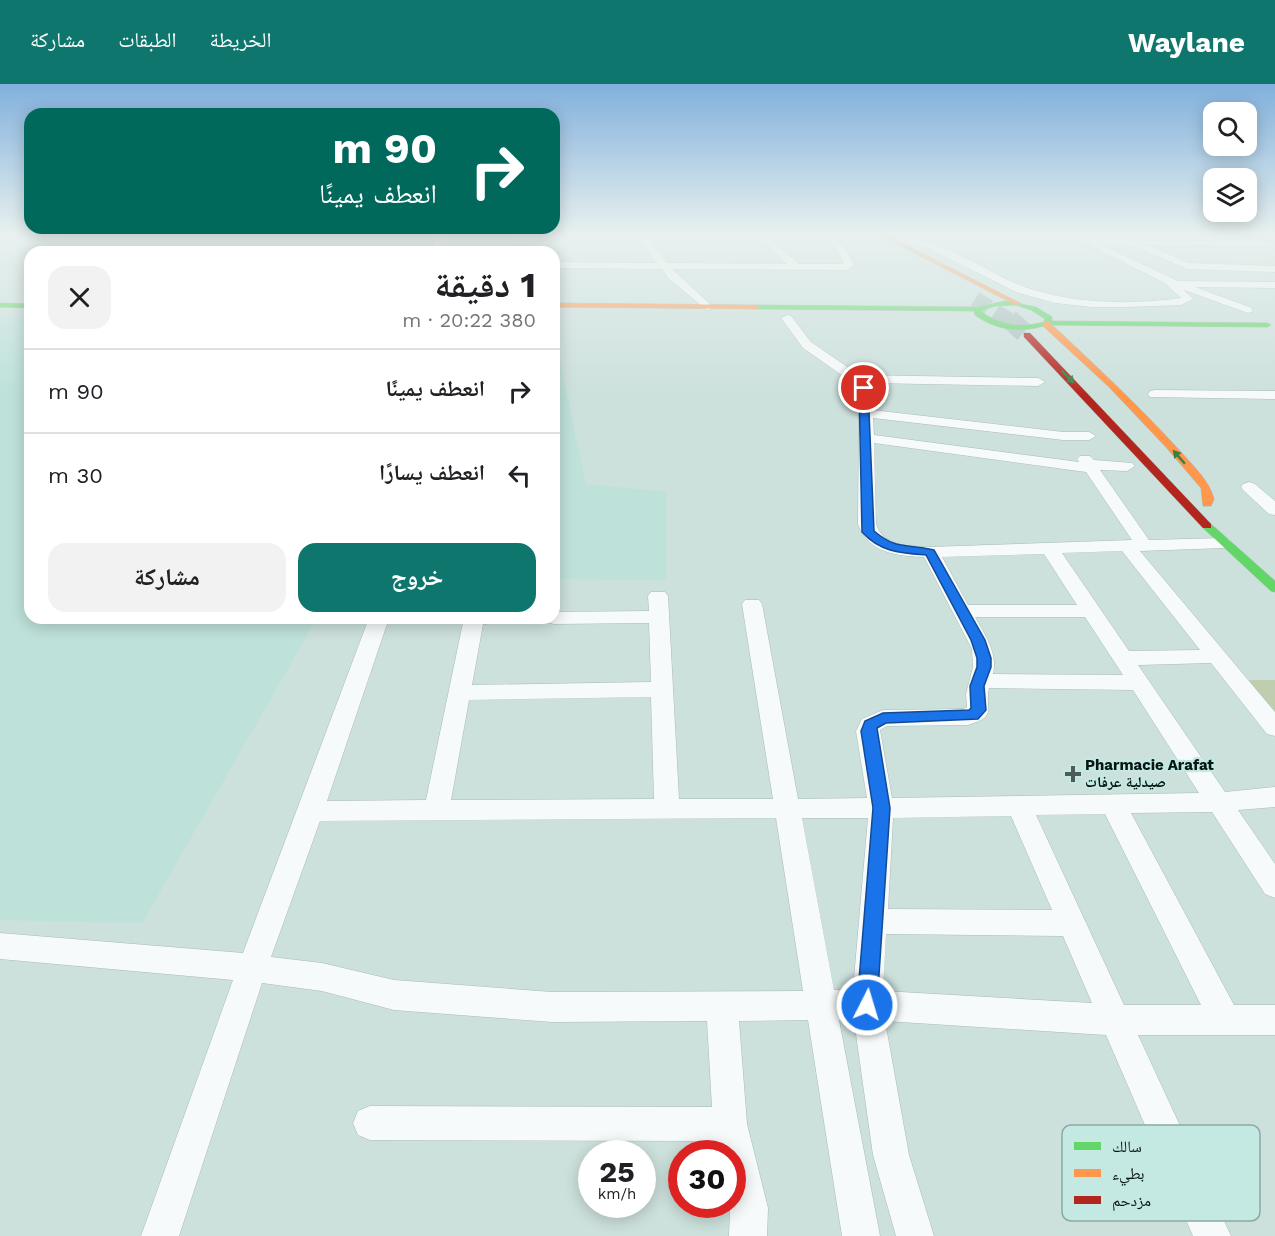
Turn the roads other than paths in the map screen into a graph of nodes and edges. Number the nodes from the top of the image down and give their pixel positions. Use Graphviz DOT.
graph roads {
  1 [pos="676,289"];
  2 [pos="686,289"];
  3 [pos="957,289"];
  4 [pos="961,289"];
  5 [pos="1019,289"];
  6 [pos="1174,289"];
  7 [pos="1189,289"];
  8 [pos="917,294"];
  9 [pos="679,298"];
  10 [pos="974,298"];
  11 [pos="1217,298"];
  12 [pos="0,299"];
  13 [pos="24,299"];
  14 [pos="1262,304"];
  15 [pos="0,305"];
  16 [pos="560,305"];
  17 [pos="24,306"];
  18 [pos="1022,306"];
  19 [pos="707,307"];
  20 [pos="838,309"];
  21 [pos="1248,311"];
  22 [pos="1101,312"];
  23 [pos="560,315"];
  24 [pos="788,318"];
  25 [pos="1044,323"];
  26 [pos="997,324"];
  27 [pos="1271,326"];
  28 [pos="1027,335"];
  29 [pos="858,379"];
  30 [pos="1038,382"];
  31 [pos="1155,394"];
  32 [pos="1275,395"];
  33 [pos="866,413"];
  34 [pos="1089,435"];
  35 [pos="1063,436"];
  36 [pos="866,438"];
  37 [pos="1127,466"];
  38 [pos="1091,467"];
  39 [pos="1250,487"];
  40 [pos="1189,506"];
  41 [pos="1273,507"];
  42 [pos="1211,508"];
  43 [pos="1226,535"];
  44 [pos="1135,545"];
  45 [pos="1049,548"];
  46 [pos="930,552"];
  47 [pos="1275,588"];
  48 [pos="752,604"];
  49 [pos="962,611"];
  50 [pos="1092,611"];
  51 [pos="560,617"];
  52 [pos="377,624"];
  53 [pos="473,624"];
  54 [pos="1218,656"];
  55 [pos="1123,658"];
  56 [pos="979,681"];
  57 [pos="1138,683"];
  58 [pos="662,689"];
  59 [pos="459,693"];
  60 [pos="1275,728"];
  61 [pos="1275,797"];
  62 [pos="1217,802"];
  63 [pos="1113,804"];
  64 [pos="1019,806"];
  65 [pos="787,808"];
  66 [pos="881,808"];
  67 [pos="667,809"];
  68 [pos="311,811"];
  69 [pos="436,812"];
  70 [pos="1275,886"];
  71 [pos="875,921"];
  72 [pos="1072,923"];
  73 [pos="0,946"];
  74 [pos="252,968"];
  75 [pos="820,1005"];
  76 [pos="867,1005"];
  77 [pos="722,1007"];
  78 [pos="1225,1019"];
  79 [pos="1116,1020"];
  80 [pos="1275,1020"];
  81 [pos="370,1123"];
  82 [pos="730,1124"];
  83 [pos="1163,1125"];
  84 [pos="1205,1221"];
  85 [pos="160,1236"];
  86 [pos="748,1236"];
  87 [pos="861,1236"];
  88 [pos="915,1236"];
  89 [pos="1212,1236"];
  1 -- 9 [label="street"];
  2 -- 19 [label="street"];
  3 -- 10 [label="main road"];
  4 -- 10 [label="main road"];
  5 -- 6 [label="street"];
  7 -- 11 [label="street"];
  8 -- 20 [label="main road"];
  9 -- 16 [label="main road"];
  9 -- 19 [label="main road"];
  10 -- 18 [label="main road"];
  10 -- 18 [label="main road"];
  10 -- 20 [label="main road"];
  10 -- 22 [label="main road"];
  10 -- 26 [label="main road"];
  11 -- 14 [label="street"];
  11 -- 21 [label="street"];
  12 -- 13 [label="main road"];
  14 -- 21 [label="main road"];
  15 -- 17 [label="main road"];
  18 -- 25 [label="main road"];
  19 -- 20 [label="main road"];
  21 -- 22 [label="main road"];
  21 -- 27 [label="main road"];
  22 -- 25 [label="main road"];
  23 -- 24 [label="main road"];
  24 -- 26 [label="main road"];
  24 -- 29 [label="street"];
  25 -- 26 [label="main road"];
  25 -- 27 [label="main road"];
  42 -- 25 [label="main road, one-way"];
  26 -- 40 [label="main road"];
  28 -- 40 [label="main road, one-way"];
  29 -- 30 [label="street"];
  29 -- 33 [label="street"];
  31 -- 32 [label="street"];
  33 -- 35 [label="street"];
  33 -- 36 [label="street"];
  34 -- 35 [label="street"];
  35 -- 38 [label="street"];
  36 -- 38 [label="street"];
  36 -- 46 [label="street"];
  37 -- 38 [label="street"];
  38 -- 44 [label="street"];
  39 -- 41 [label="street"];
  40 -- 43 [label="main road"];
  43 -- 44 [label="street"];
  43 -- 47 [label="main road"];
  44 -- 45 [label="street"];
  44 -- 54 [label="street"];
  45 -- 46 [label="street"];
  45 -- 50 [label="street"];
  46 -- 49 [label="street"];
  48 -- 65 [label="street"];
  49 -- 50 [label="street"];
  49 -- 56 [label="street"];
  50 -- 55 [label="street"];
  51 -- 58 [label="street"];
  52 -- 68 [label="street"];
  53 -- 59 [label="street"];
  54 -- 55 [label="street"];
  54 -- 60 [label="street"];
  55 -- 57 [label="street"];
  56 -- 57 [label="street"];
  56 -- 66 [label="street"];
  57 -- 62 [label="street"];
  58 -- 59 [label="street"];
  58 -- 67 [label="street"];
  59 -- 69 [label="street"];
  61 -- 62 [label="street"];
  62 -- 63 [label="street"];
  62 -- 70 [label="street"];
  63 -- 64 [label="street"];
  63 -- 78 [label="street"];
  64 -- 66 [label="street"];
  64 -- 72 [label="street"];
  65 -- 66 [label="street"];
  65 -- 67 [label="street"];
  65 -- 75 [label="street"];
  66 -- 71 [label="street"];
  67 -- 69 [label="street"];
  68 -- 69 [label="street"];
  68 -- 74 [label="street"];
  71 -- 72 [label="street"];
  71 -- 76 [label="street"];
  72 -- 79 [label="street"];
  73 -- 74 [label="street"];
  74 -- 77 [label="street"];
  74 -- 85 [label="street"];
  75 -- 76 [label="street"];
  75 -- 77 [label="street"];
  75 -- 87 [label="street"];
  76 -- 79 [label="street"];
  76 -- 88 [label="street"];
  77 -- 82 [label="street"];
  78 -- 79 [label="street"];
  78 -- 80 [label="street"];
  79 -- 83 [label="street"];
  81 -- 82 [label="street"];
  82 -- 86 [label="street"];
  84 -- 89 [label="street"];
}
